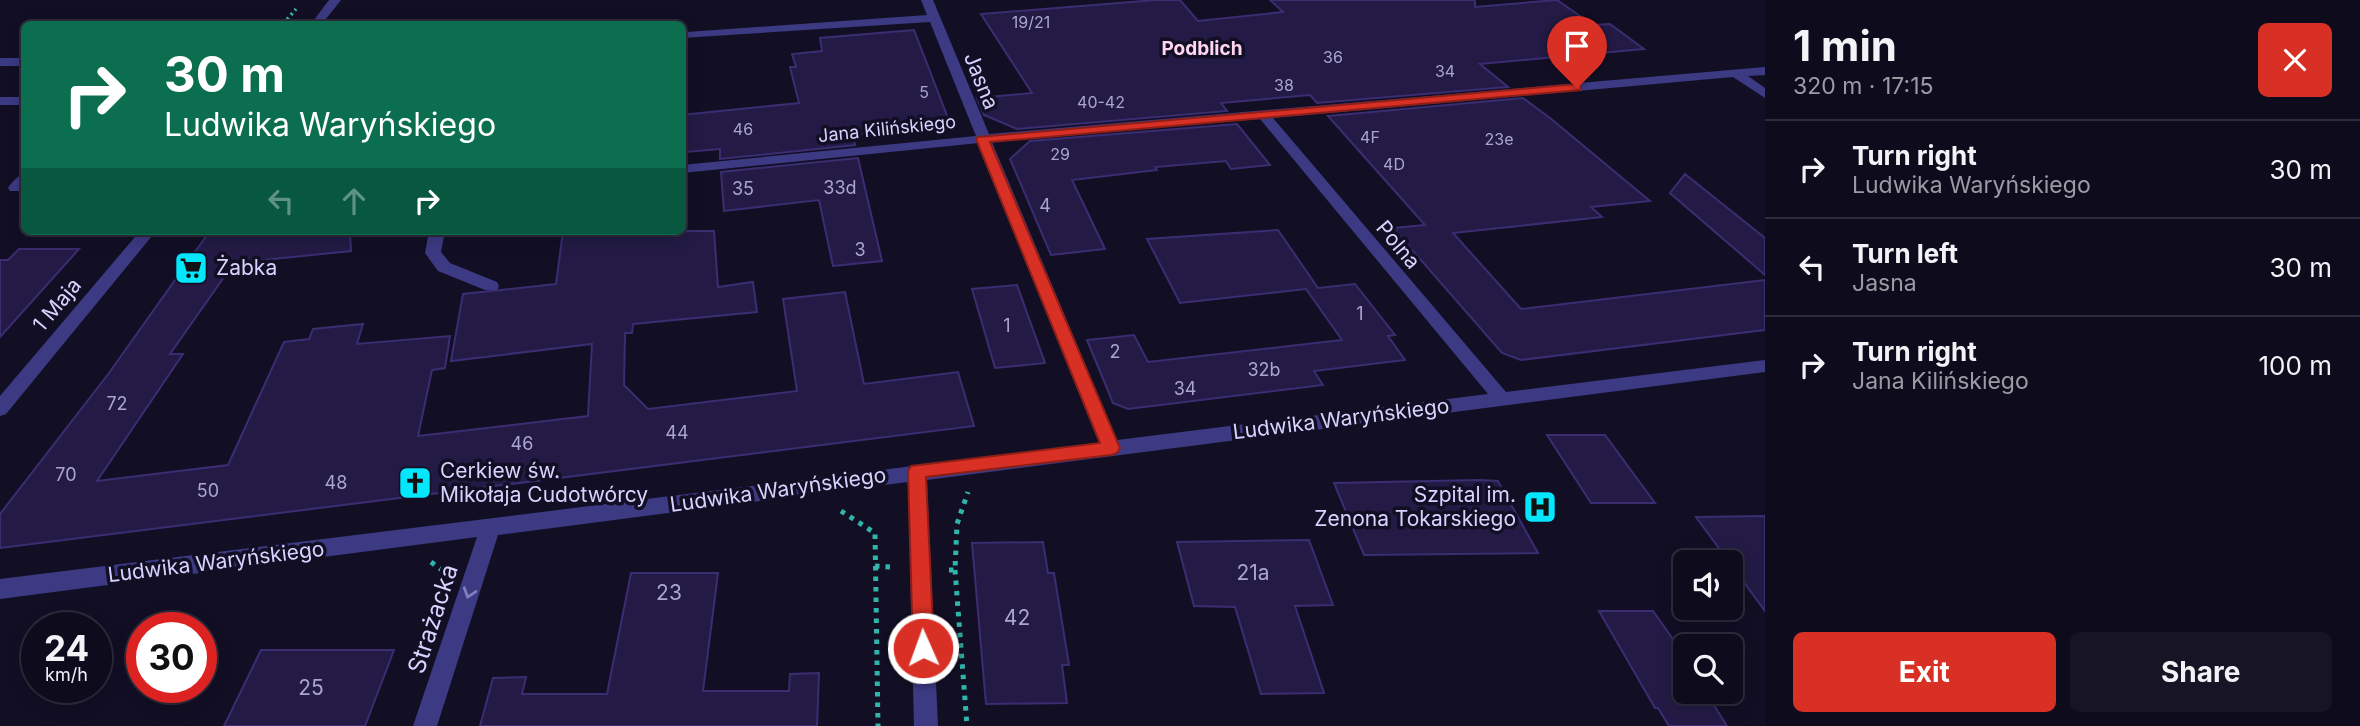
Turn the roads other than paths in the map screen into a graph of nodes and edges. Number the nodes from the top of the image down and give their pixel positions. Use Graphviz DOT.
graph roads {
  1 [pos="335,0"];
  2 [pos="927,0"];
  3 [pos="933,18"];
  4 [pos="318,21"];
  5 [pos="687,36"];
  6 [pos="0,62"];
  7 [pos="21,62"];
  8 [pos="1765,71"];
  9 [pos="1735,74"];
  10 [pos="1765,94"];
  11 [pos="0,101"];
  12 [pos="21,101"];
  13 [pos="1265,116"];
  14 [pos="982,139"];
  15 [pos="686,169"];
  16 [pos="145,235"];
  17 [pos="436,235"];
  18 [pos="491,286"];
  19 [pos="1765,366"];
  20 [pos="1501,398"];
  21 [pos="0,408"];
  22 [pos="1111,448"];
  23 [pos="917,471"];
  24 [pos="490,528"];
  25 [pos="0,589"];
  26 [pos="425,726"];
  27 [pos="926,726"];
  1 -- 4 [label="street"];
  2 -- 3 [label="street, Jasna"];
  3 -- 5 [label="street"];
  3 -- 14 [label="street, Jasna"];
  6 -- 7 [label="street"];
  8 -- 9 [label="street, Jana Kilińskiego"];
  9 -- 10 [label="street"];
  9 -- 13 [label="street, Jana Kilińskiego"];
  11 -- 12 [label="street"];
  13 -- 14 [label="street, Jana Kilińskiego"];
  13 -- 20 [label="street, Polna"];
  14 -- 15 [label="street, Jana Kilińskiego"];
  14 -- 22 [label="street, Jasna"];
  16 -- 21 [label="street, 1 Maja"];
  17 -- 18 [label="street"];
  19 -- 20 [label="street, Ludwika Waryńskiego"];
  20 -- 22 [label="street, Ludwika Waryńskiego"];
  22 -- 23 [label="street, Ludwika Waryńskiego"];
  23 -- 24 [label="street, Ludwika Waryńskiego"];
  23 -- 27 [label="street"];
  24 -- 25 [label="street, Ludwika Waryńskiego"];
  24 -- 26 [label="street, Strażacka, one-way"];
}
